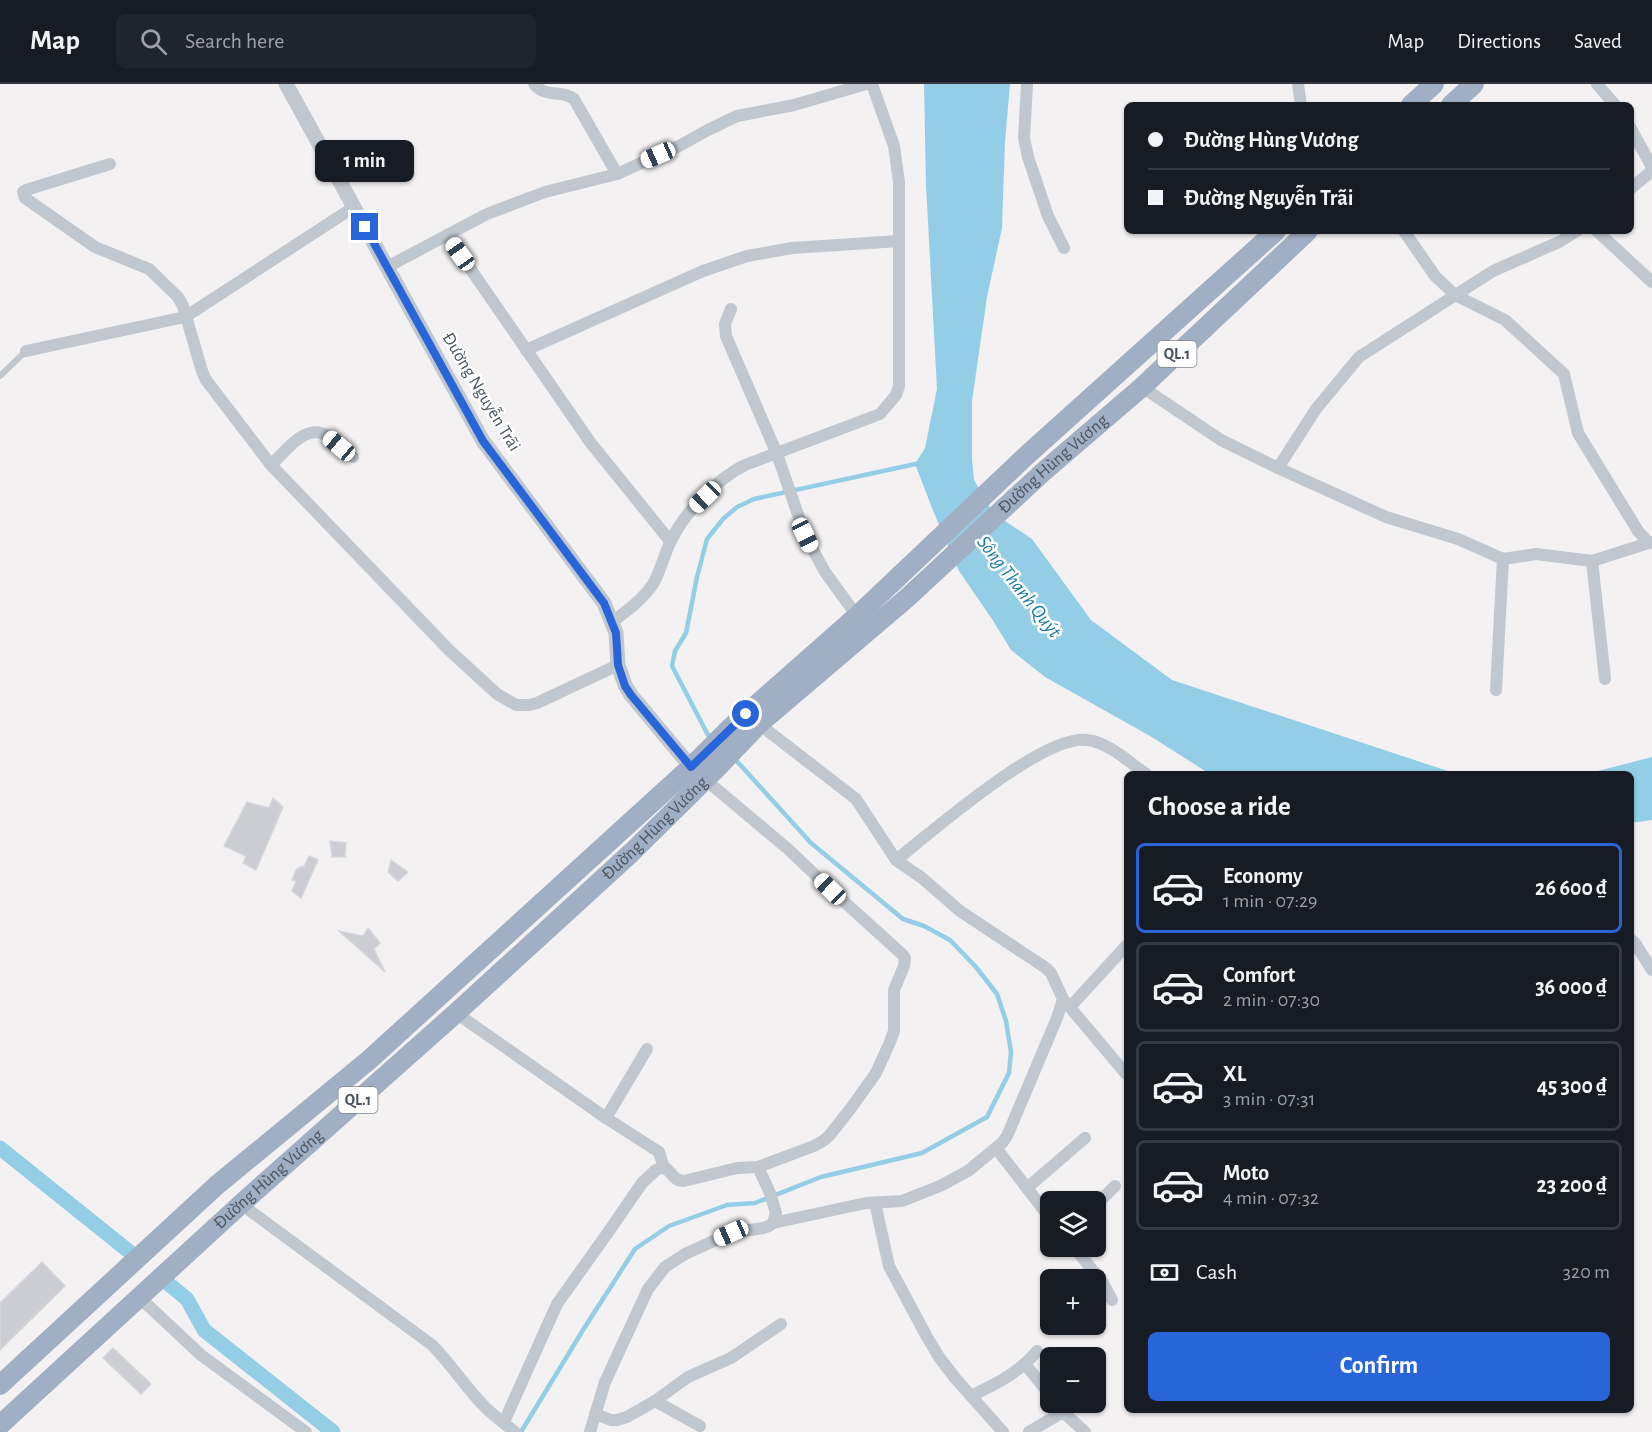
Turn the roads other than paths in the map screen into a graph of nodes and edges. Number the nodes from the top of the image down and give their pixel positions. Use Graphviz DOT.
graph roads {
  1 [pos="286,84"];
  2 [pos="534,84"];
  3 [pos="866,84"];
  4 [pos="872,84"];
  5 [pos="1027,84"];
  6 [pos="1298,84"];
  7 [pos="1434,84"];
  8 [pos="1474,84"];
  9 [pos="1597,84"];
  10 [pos="1301,102"];
  11 [pos="1414,102"];
  12 [pos="1454,102"];
  13 [pos="1612,102"];
  14 [pos="1634,135"];
  15 [pos="110,164"];
  16 [pos="1652,169"];
  17 [pos="617,174"];
  18 [pos="1634,185"];
  19 [pos="354,207"];
  20 [pos="1273,234"];
  21 [pos="1305,234"];
  22 [pos="1406,234"];
  23 [pos="1572,234"];
  24 [pos="1600,234"];
  25 [pos="447,235"];
  26 [pos="899,241"];
  27 [pos="1064,248"];
  28 [pos="387,267"];
  29 [pos="1652,282"];
  30 [pos="1455,295"];
  31 [pos="731,309"];
  32 [pos="185,317"];
  33 [pos="526,350"];
  34 [pos="26,351"];
  35 [pos="0,376"];
  36 [pos="1142,387"];
  37 [pos="777,454"];
  38 [pos="353,457"];
  39 [pos="271,465"];
  40 [pos="1278,468"];
  41 [pos="670,541"];
  42 [pos="1651,542"];
  43 [pos="1503,559"];
  44 [pos="1592,561"];
  45 [pos="856,616"];
  46 [pos="612,622"];
  47 [pos="618,665"];
  48 [pos="1605,679"];
  49 [pos="1497,690"];
  50 [pos="745,730"];
  51 [pos="1142,771"];
  52 [pos="704,773"];
  53 [pos="896,860"];
  54 [pos="1634,942"];
  55 [pos="1124,948"];
  56 [pos="1652,970"];
  57 [pos="1067,1003"];
  58 [pos="456,1013"];
  59 [pos="647,1049"];
  60 [pos="1124,1072"];
  61 [pos="606,1118"];
  62 [pos="1086,1138"];
  63 [pos="996,1148"];
  64 [pos="758,1167"];
  65 [pos="664,1168"];
  66 [pos="1115,1186"];
  67 [pos="1027,1188"];
  68 [pos="1106,1195"];
  69 [pos="875,1203"];
  70 [pos="241,1204"];
  71 [pos="1040,1205"];
  72 [pos="773,1223"];
  73 [pos="1082,1257"];
  74 [pos="140,1297"];
  75 [pos="1112,1300"];
  76 [pos="781,1324"];
  77 [pos="1037,1351"];
  78 [pos="1025,1364"];
  79 [pos="1040,1383"];
  80 [pos="0,1385"];
  81 [pos="971,1396"];
  82 [pos="655,1401"];
  83 [pos="1052,1413"];
  84 [pos="1065,1413"];
  85 [pos="595,1414"];
  86 [pos="504,1422"];
  87 [pos="0,1425"];
  88 [pos="700,1426"];
  89 [pos="306,1432"];
  90 [pos="515,1432"];
  91 [pos="590,1432"];
  92 [pos="1003,1432"];
  93 [pos="1029,1432"];
  94 [pos="1085,1432"];
  1 -- 19 [label="street, Đường Nguyễn Trãi"];
  2 -- 17 [label="street"];
  3 -- 17 [label="street"];
  4 -- 26 [label="street"];
  5 -- 27 [label="street"];
  6 -- 10 [label="street"];
  7 -- 11 [label="highway"];
  8 -- 12 [label="highway"];
  9 -- 13 [label="street"];
  14 -- 16 [label="street"];
  15 -- 32 [label="street"];
  16 -- 18 [label="street"];
  17 -- 25 [label="street"];
  19 -- 28 [label="street, Đường Nguyễn Trãi"];
  19 -- 32 [label="street"];
  20 -- 45 [label="highway, Đường Hùng Vương / QL.1"];
  21 -- 36 [label="highway, Đường Hùng Vương / QL.1"];
  22 -- 30 [label="street"];
  23 -- 30 [label="street"];
  24 -- 29 [label="street"];
  25 -- 28 [label="street"];
  25 -- 33 [label="street"];
  26 -- 33 [label="street"];
  26 -- 37 [label="street"];
  28 -- 46 [label="street, Đường Nguyễn Trãi"];
  30 -- 40 [label="street"];
  30 -- 42 [label="street"];
  31 -- 37 [label="street"];
  32 -- 34 [label="street"];
  32 -- 39 [label="street"];
  33 -- 41 [label="street"];
  34 -- 35 [label="lane"];
  36 -- 40 [label="street"];
  36 -- 50 [label="highway, Đường Hùng Vương / QL.1"];
  37 -- 41 [label="street"];
  37 -- 45 [label="street"];
  38 -- 39 [label="street"];
  39 -- 47 [label="street"];
  40 -- 43 [label="street"];
  41 -- 46 [label="street"];
  42 -- 44 [label="street"];
  43 -- 44 [label="street"];
  43 -- 49 [label="street"];
  44 -- 48 [label="street"];
  45 -- 50 [label="highway, Đường Hùng Vương / QL.1"];
  46 -- 47 [label="street, Đường Nguyễn Trãi"];
  47 -- 52 [label="street, Đường Nguyễn Trãi"];
  50 -- 52 [label="highway, Đường Hùng Vương / QL.1"];
  50 -- 53 [label="street"];
  51 -- 53 [label="street"];
  52 -- 58 [label="highway, Đường Hùng Vương / QL.1"];
  52 -- 64 [label="street"];
  52 -- 80 [label="highway, Đường Hùng Vương / QL.1"];
  53 -- 57 [label="street"];
  54 -- 56 [label="street"];
  55 -- 57 [label="street"];
  57 -- 60 [label="street"];
  57 -- 63 [label="street"];
  58 -- 61 [label="street"];
  58 -- 70 [label="highway, Đường Hùng Vương / QL.1"];
  59 -- 61 [label="street"];
  61 -- 65 [label="street"];
  62 -- 67 [label="street"];
  63 -- 67 [label="street"];
  63 -- 69 [label="street"];
  64 -- 65 [label="street"];
  64 -- 72 [label="street"];
  65 -- 86 [label="street"];
  66 -- 68 [label="street"];
  67 -- 71 [label="street"];
  69 -- 72 [label="street"];
  69 -- 81 [label="street"];
  70 -- 74 [label="highway, Đường Hùng Vương / QL.1"];
  70 -- 86 [label="street"];
  72 -- 85 [label="street"];
  73 -- 75 [label="street"];
  74 -- 87 [label="highway, Đường Hùng Vương / QL.1"];
  74 -- 89 [label="street"];
  76 -- 82 [label="street"];
  77 -- 78 [label="street"];
  78 -- 79 [label="street"];
  78 -- 81 [label="street"];
  81 -- 92 [label="street"];
  82 -- 85 [label="street"];
  82 -- 88 [label="street"];
  83 -- 93 [label="street"];
  84 -- 94 [label="street"];
  85 -- 91 [label="street"];
  86 -- 90 [label="street"];
}
